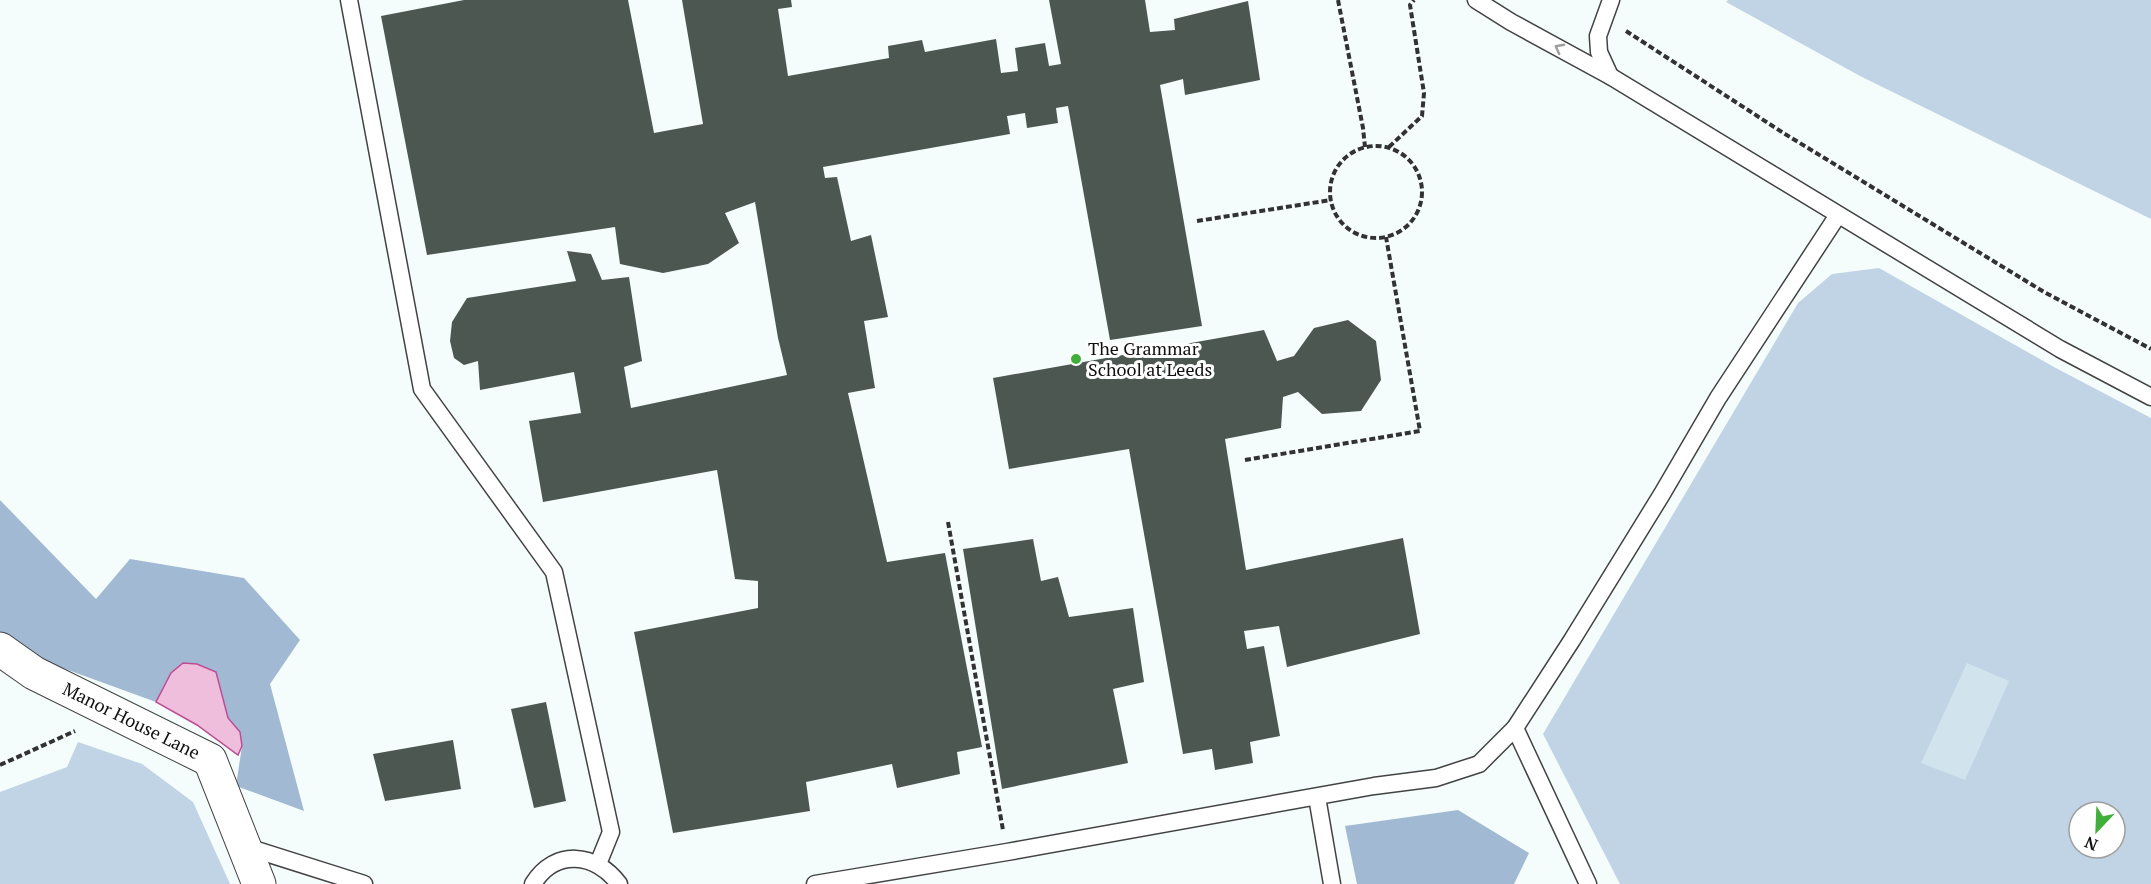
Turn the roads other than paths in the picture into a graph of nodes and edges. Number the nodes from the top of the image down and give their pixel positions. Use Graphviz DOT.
graph roads {
  1 [pos="349,0"];
  2 [pos="1611,0"];
  3 [pos="1480,2"];
  4 [pos="1610,76"];
  5 [pos="1838,215"];
  6 [pos="2151,397"];
  7 [pos="0,649"];
  8 [pos="1515,728"];
  9 [pos="1317,797"];
  10 [pos="244,846"];
  11 [pos="598,864"];
  12 [pos="260,884"];
  13 [pos="364,884"];
  14 [pos="533,884"];
  15 [pos="619,884"];
  16 [pos="815,884"];
  17 [pos="1332,884"];
  18 [pos="1588,884"];
  1 -- 11 [label="lane"];
  2 -- 4 [label="lane"];
  4 -- 3 [label="lane, one-way"];
  4 -- 5 [label="lane"];
  5 -- 6 [label="lane"];
  5 -- 8 [label="lane"];
  7 -- 10 [label="street, Manor House Lane"];
  8 -- 9 [label="lane"];
  8 -- 18 [label="lane"];
  9 -- 16 [label="lane"];
  9 -- 17 [label="lane"];
  10 -- 12 [label="street, Manor House Lane"];
  10 -- 13 [label="lane"];
  11 -- 14 [label="lane"];
  11 -- 15 [label="lane"];
}
